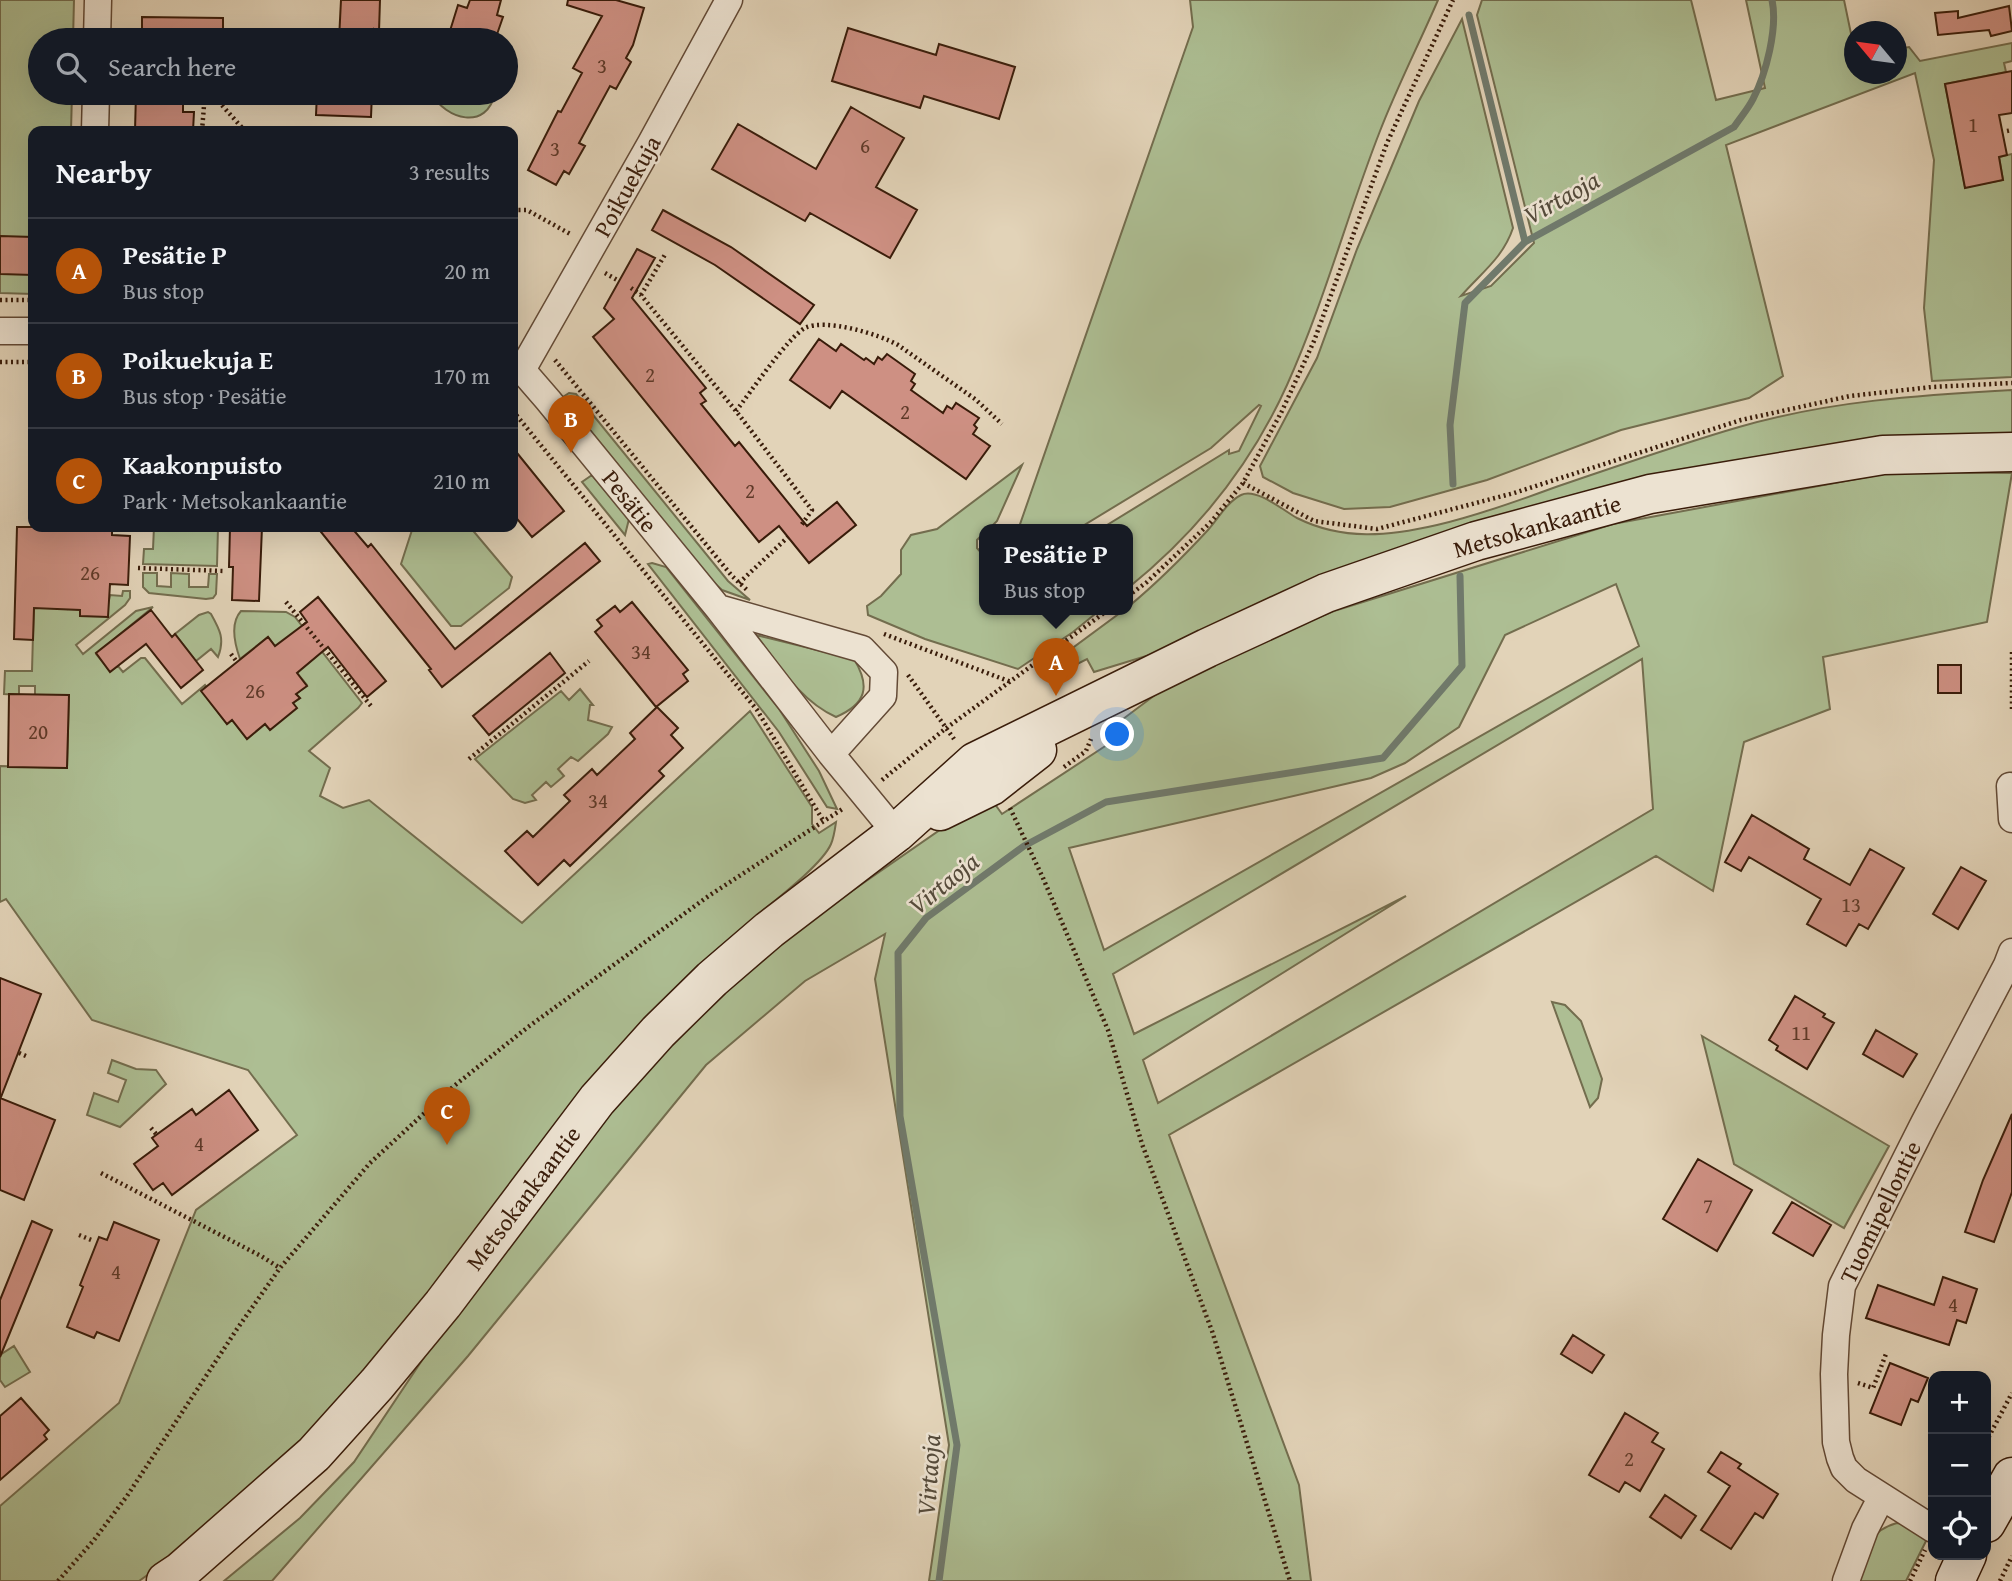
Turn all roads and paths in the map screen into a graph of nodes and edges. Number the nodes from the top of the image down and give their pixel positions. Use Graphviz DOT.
graph roads {
  1 [pos="98,0"];
  2 [pos="729,0"];
  3 [pos="1453,0"];
  4 [pos="97,28"];
  5 [pos="96,105"];
  6 [pos="204,105"];
  7 [pos="222,105"];
  8 [pos="95,126"];
  9 [pos="202,126"];
  10 [pos="241,126"];
  11 [pos="518,210"];
  12 [pos="579,239"];
  13 [pos="666,253"];
  14 [pos="631,288"];
  15 [pos="641,295"];
  16 [pos="0,300"];
  17 [pos="28,300"];
  18 [pos="0,331"];
  19 [pos="28,331"];
  20 [pos="538,343"];
  21 [pos="0,362"];
  22 [pos="28,362"];
  23 [pos="518,366"];
  24 [pos="518,368"];
  25 [pos="2012,383"];
  26 [pos="736,411"];
  27 [pos="518,417"];
  28 [pos="1002,424"];
  29 [pos="2012,452"];
  30 [pos="1243,483"];
  31 [pos="800,527"];
  32 [pos="788,537"];
  33 [pos="138,568"];
  34 [pos="224,571"];
  35 [pos="739,583"];
  36 [pos="1133,592"];
  37 [pos="759,595"];
  38 [pos="286,601"];
  39 [pos="718,608"];
  40 [pos="1101,615"];
  41 [pos="887,643"];
  42 [pos="2012,652"];
  43 [pos="232,654"];
  44 [pos="589,661"];
  45 [pos="237,662"];
  46 [pos="901,665"];
  47 [pos="1011,682"];
  48 [pos="371,706"];
  49 [pos="2012,712"];
  50 [pos="945,729"];
  51 [pos="831,754"];
  52 [pos="468,759"];
  53 [pos="2010,786"];
  54 [pos="865,793"];
  55 [pos="1008,805"];
  56 [pos="2012,819"];
  57 [pos="824,822"];
  58 [pos="896,833"];
  59 [pos="2012,952"];
  60 [pos="19,1053"];
  61 [pos="26,1056"];
  62 [pos="151,1128"];
  63 [pos="157,1135"];
  64 [pos="101,1172"];
  65 [pos="79,1235"];
  66 [pos="94,1241"];
  67 [pos="280,1268"];
  68 [pos="1886,1354"];
  69 [pos="1834,1374"];
  70 [pos="2012,1393"];
  71 [pos="1990,1434"];
  72 [pos="2012,1477"];
  73 [pos="1881,1497"];
  74 [pos="1991,1514"];
  75 [pos="1928,1535"];
  76 [pos="1928,1541"];
  77 [pos="2012,1556"];
  78 [pos="1965,1560"];
  79 [pos="58,1581"];
  80 [pos="166,1581"];
  81 [pos="1290,1581"];
  82 [pos="1846,1581"];
  83 [pos="1910,1581"];
  84 [pos="1955,1581"];
  85 [pos="2000,1581"];
  1 -- 4 [label="street"];
  2 -- 20 [label="street, Poikuekuja"];
  3 -- 30 [label="path"];
  5 -- 8 [label="street"];
  6 -- 9 [label="path"];
  7 -- 10 [label="path"];
  11 -- 12 [label="path"];
  13 -- 15 [label="path"];
  14 -- 15 [label="path"];
  15 -- 26 [label="path"];
  16 -- 17 [label="path"];
  18 -- 19 [label="street"];
  20 -- 23 [label="street, Poikuekuja"];
  20 -- 35 [label="path"];
  21 -- 22 [label="path"];
  24 -- 39 [label="street, Pesätie"];
  25 -- 30 [label="path"];
  26 -- 28 [label="path"];
  26 -- 31 [label="path"];
  27 -- 57 [label="path"];
  29 -- 58 [label="street, Metsokankaantie"];
  30 -- 36 [label="path"];
  32 -- 35 [label="path"];
  33 -- 34 [label="path"];
  35 -- 37 [label="path"];
  38 -- 48 [label="path"];
  39 -- 51 [label="street, Pesätie"];
  39 -- 51 [label="street"];
  40 -- 47 [label="path"];
  41 -- 47 [label="path"];
  42 -- 49 [label="path"];
  43 -- 45 [label="path"];
  44 -- 52 [label="path"];
  46 -- 50 [label="path"];
  47 -- 50 [label="path"];
  50 -- 54 [label="path"];
  51 -- 54 [label="street, Pesätie"];
  53 -- 56 [label="street"];
  54 -- 57 [label="path"];
  54 -- 58 [label="street, Pesätie"];
  55 -- 81 [label="path"];
  57 -- 67 [label="path"];
  58 -- 80 [label="street, Metsokankaantie"];
  59 -- 69 [label="street, Tuomipellontie"];
  60 -- 61 [label="path"];
  62 -- 63 [label="path"];
  64 -- 67 [label="path"];
  65 -- 66 [label="path"];
  67 -- 79 [label="path"];
  68 -- 69 [label="path"];
  69 -- 73 [label="street, Tuomipellontie"];
  70 -- 71 [label="path"];
  72 -- 74 [label="street"];
  73 -- 75 [label="street, Tuomipellontie"];
  73 -- 82 [label="street"];
  76 -- 83 [label="path"];
  77 -- 85 [label="path"];
  78 -- 84 [label="street"];
}
